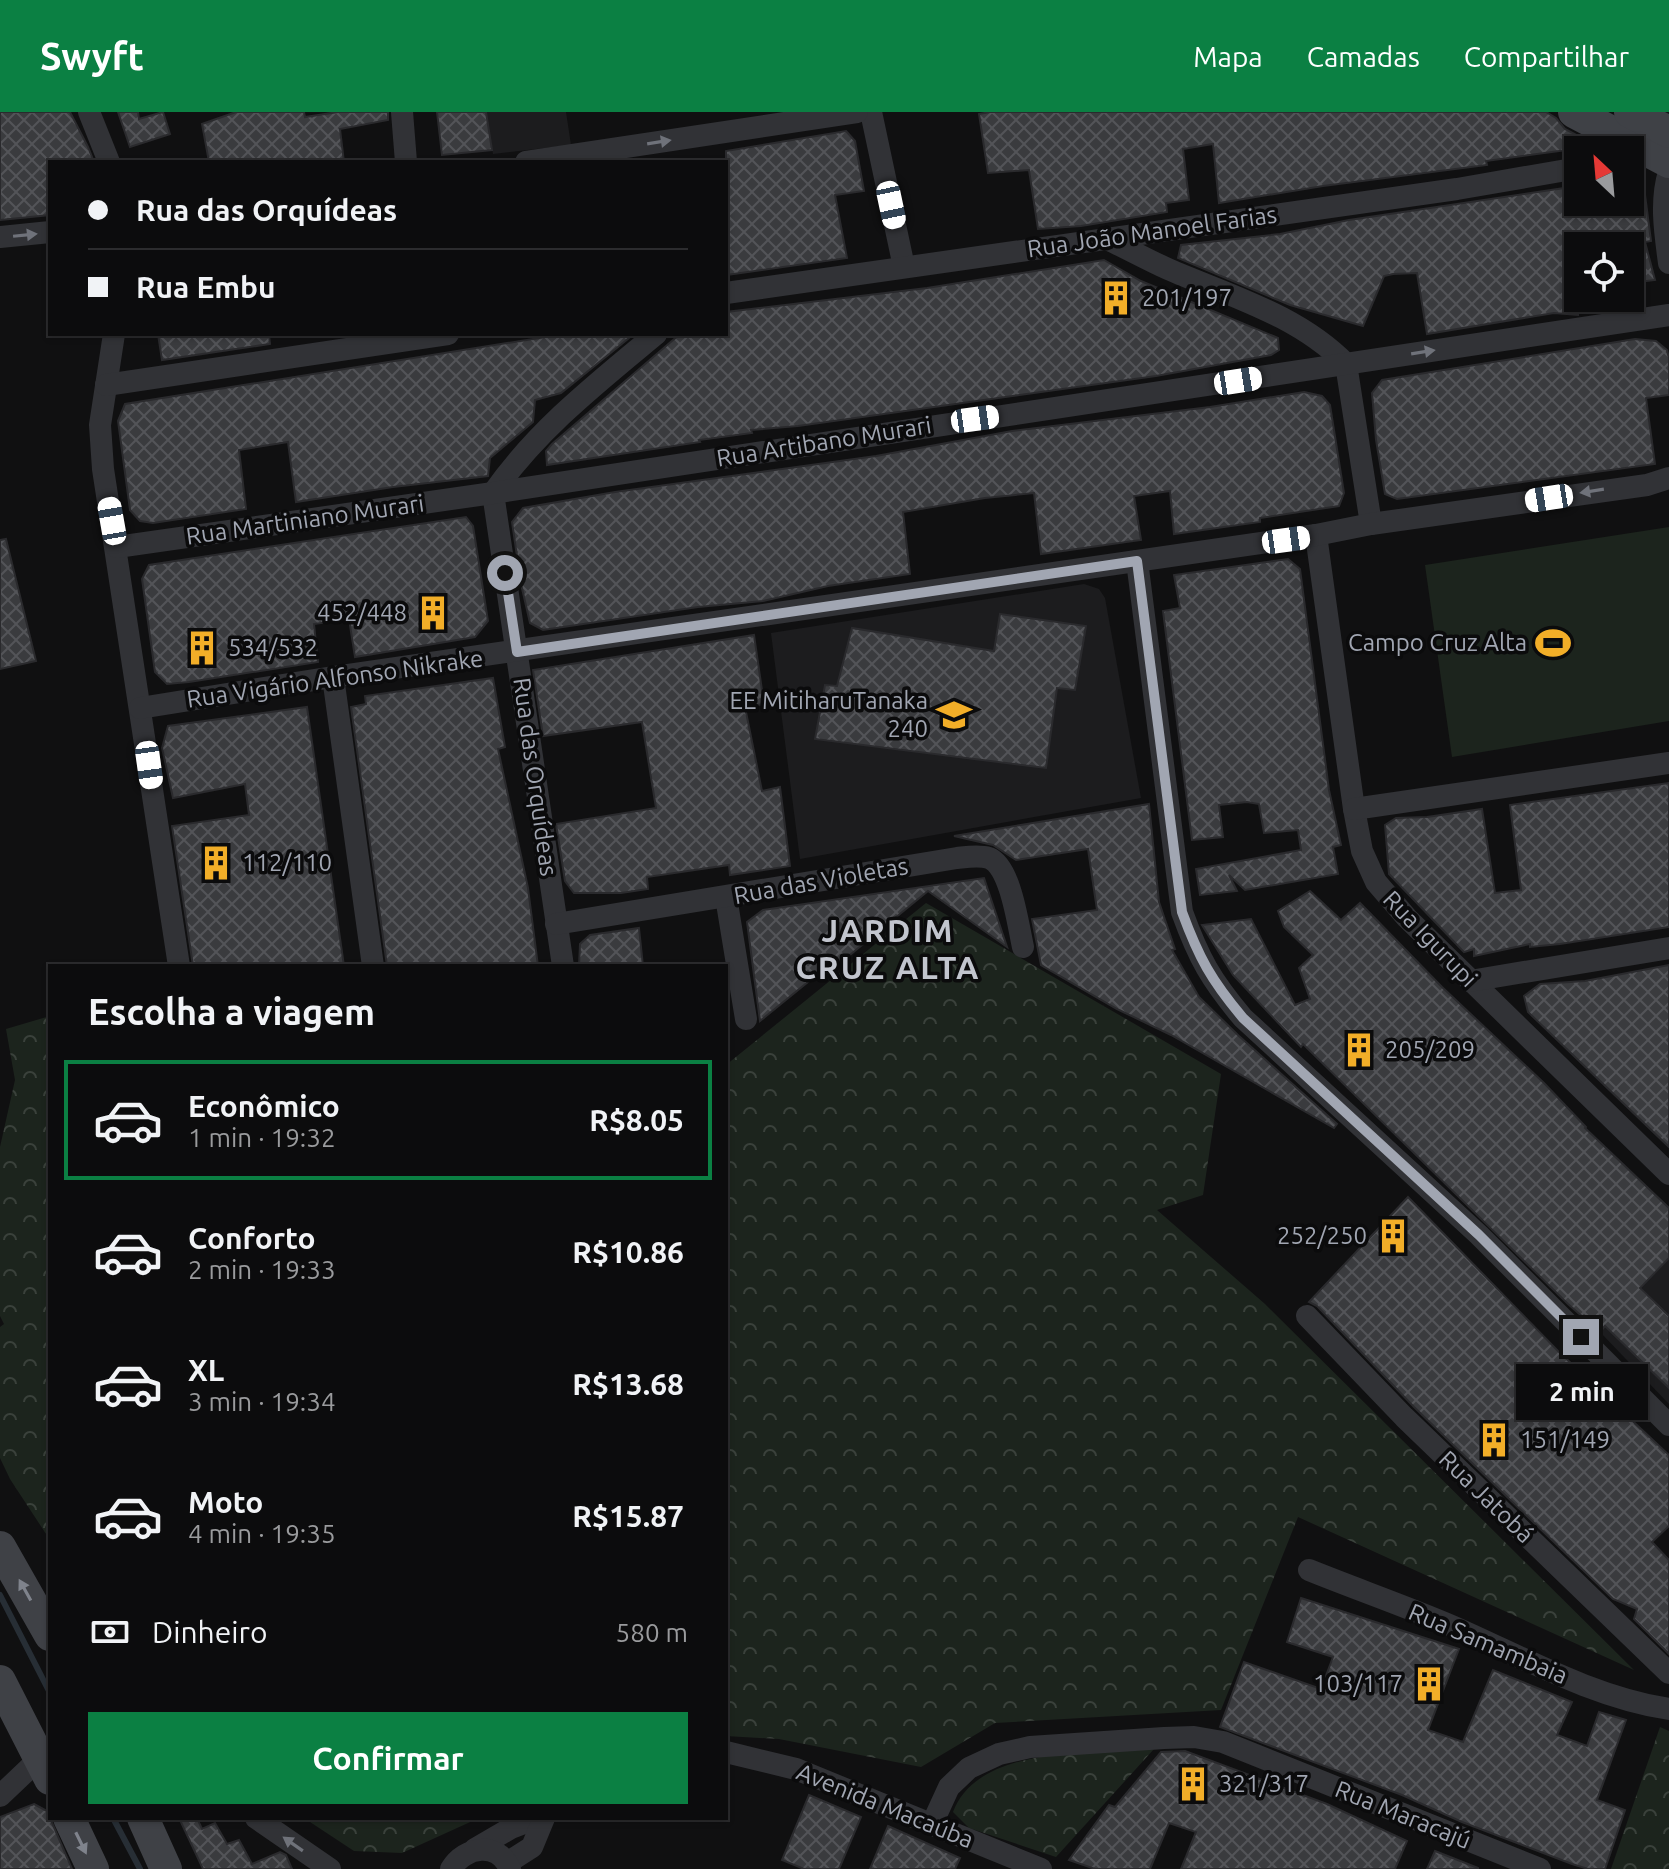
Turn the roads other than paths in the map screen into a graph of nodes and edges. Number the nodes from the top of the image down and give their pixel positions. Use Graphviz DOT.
graph roads {
  1 [pos="89,112"];
  2 [pos="402,112"];
  3 [pos="857,112"];
  4 [pos="871,112"];
  5 [pos="1574,112"];
  6 [pos="1628,129"];
  7 [pos="1669,132"];
  8 [pos="108,160"];
  9 [pos="406,160"];
  10 [pos="539,160"];
  11 [pos="1669,162"];
  12 [pos="1564,170"];
  13 [pos="1669,172"];
  14 [pos="48,232"];
  15 [pos="0,237"];
  16 [pos="1107,239"];
  17 [pos="1669,263"];
  18 [pos="904,267"];
  19 [pos="728,293"];
  20 [pos="1669,315"];
  21 [pos="114,336"];
  22 [pos="435,336"];
  23 [pos="654,336"];
  24 [pos="1346,364"];
  25 [pos="106,385"];
  26 [pos="1669,478"];
  27 [pos="493,493"];
  28 [pos="1371,524"];
  29 [pos="1316,535"];
  30 [pos="117,547"];
  31 [pos="1137,561"];
  32 [pos="517,652"];
  33 [pos="333,677"];
  34 [pos="140,708"];
  35 [pos="1669,763"];
  36 [pos="1354,809"];
  37 [pos="726,897"];
  38 [pos="556,924"];
  39 [pos="1023,947"];
  40 [pos="1669,948"];
  41 [pos="179,964"];
  42 [pos="373,964"];
  43 [pos="563,964"];
  44 [pos="1470,981"];
  45 [pos="746,1019"];
  46 [pos="1669,1174"];
  47 [pos="1307,1316"];
  48 [pos="1669,1425"];
  49 [pos="0,1547"];
  50 [pos="1309,1570"];
  51 [pos="48,1631"];
  52 [pos="1669,1673"];
  53 [pos="0,1681"];
  54 [pos="1669,1709"];
  55 [pos="728,1752"];
  56 [pos="45,1768"];
  57 [pos="0,1796"];
  58 [pos="70,1820"];
  59 [pos="144,1820"];
  60 [pos="259,1820"];
  61 [pos="532,1820"];
  62 [pos="543,1820"];
  63 [pos="932,1824"];
  64 [pos="461,1859"];
  65 [pos="511,1867"];
  66 [pos="93,1869"];
  67 [pos="166,1869"];
  68 [pos="330,1869"];
  69 [pos="436,1869"];
  70 [pos="1041,1869"];
  71 [pos="1540,1869"];
  1 -- 8 [label="street"];
  2 -- 9 [label="street"];
  10 -- 3 [label="street, one-way"];
  4 -- 18 [label="street"];
  5 -- 6 [label="street"];
  6 -- 7 [label="street"];
  6 -- 11 [label="street"];
  12 -- 16 [label="street, Rua João Manoel Farias"];
  13 -- 17 [label="street"];
  15 -- 14 [label="street, one-way"];
  16 -- 18 [label="street, Rua João Manoel Farias"];
  16 -- 24 [label="street"];
  18 -- 19 [label="street, Rua João Manoel Farias"];
  24 -- 20 [label="street, one-way"];
  21 -- 25 [label="street"];
  22 -- 25 [label="street"];
  23 -- 27 [label="street"];
  24 -- 27 [label="street, Rua Artibano Murari"];
  24 -- 28 [label="street"];
  25 -- 30 [label="street"];
  26 -- 28 [label="street, Rua Vigário Alfonso Nikrake, one-way"];
  27 -- 30 [label="street, Rua Martiniano Murari"];
  27 -- 32 [label="street, Rua das Orquídeas"];
  28 -- 29 [label="street, Rua Vigário Alfonso Nikrake"];
  29 -- 31 [label="street, Rua Vigário Alfonso Nikrake"];
  29 -- 36 [label="street, Rua Igurupi"];
  30 -- 34 [label="street"];
  31 -- 32 [label="street, Rua Vigário Alfonso Nikrake"];
  31 -- 48 [label="street"];
  32 -- 33 [label="street, Rua Vigário Alfonso Nikrake"];
  32 -- 38 [label="street, Rua das Orquídeas"];
  33 -- 34 [label="street, Rua Vigário Alfonso Nikrake"];
  33 -- 42 [label="street"];
  34 -- 41 [label="street"];
  35 -- 36 [label="street"];
  36 -- 44 [label="street, Rua Igurupi"];
  37 -- 38 [label="street, Rua das Violetas"];
  37 -- 39 [label="street, Rua das Violetas"];
  37 -- 45 [label="street"];
  38 -- 43 [label="street, Rua das Orquídeas"];
  40 -- 44 [label="street"];
  44 -- 46 [label="street, Rua Igurupi"];
  47 -- 52 [label="street, Rua Jatobá"];
  51 -- 49 [label="street, one-way"];
  50 -- 54 [label="street, Rua Samambaia"];
  53 -- 56 [label="street"];
  55 -- 63 [label="street, Avenida Macaúba"];
  56 -- 57 [label="street"];
  58 -- 66 [label="street, one-way"];
  59 -- 67 [label="street"];
  68 -- 60 [label="street, one-way"];
  61 -- 64 [label="street"];
  62 -- 65 [label="street"];
  63 -- 70 [label="street, Avenida Macaúba"];
  63 -- 71 [label="street, Rua Maracajú"];
  64 -- 65 [label="street"];
  64 -- 69 [label="street"];
}
